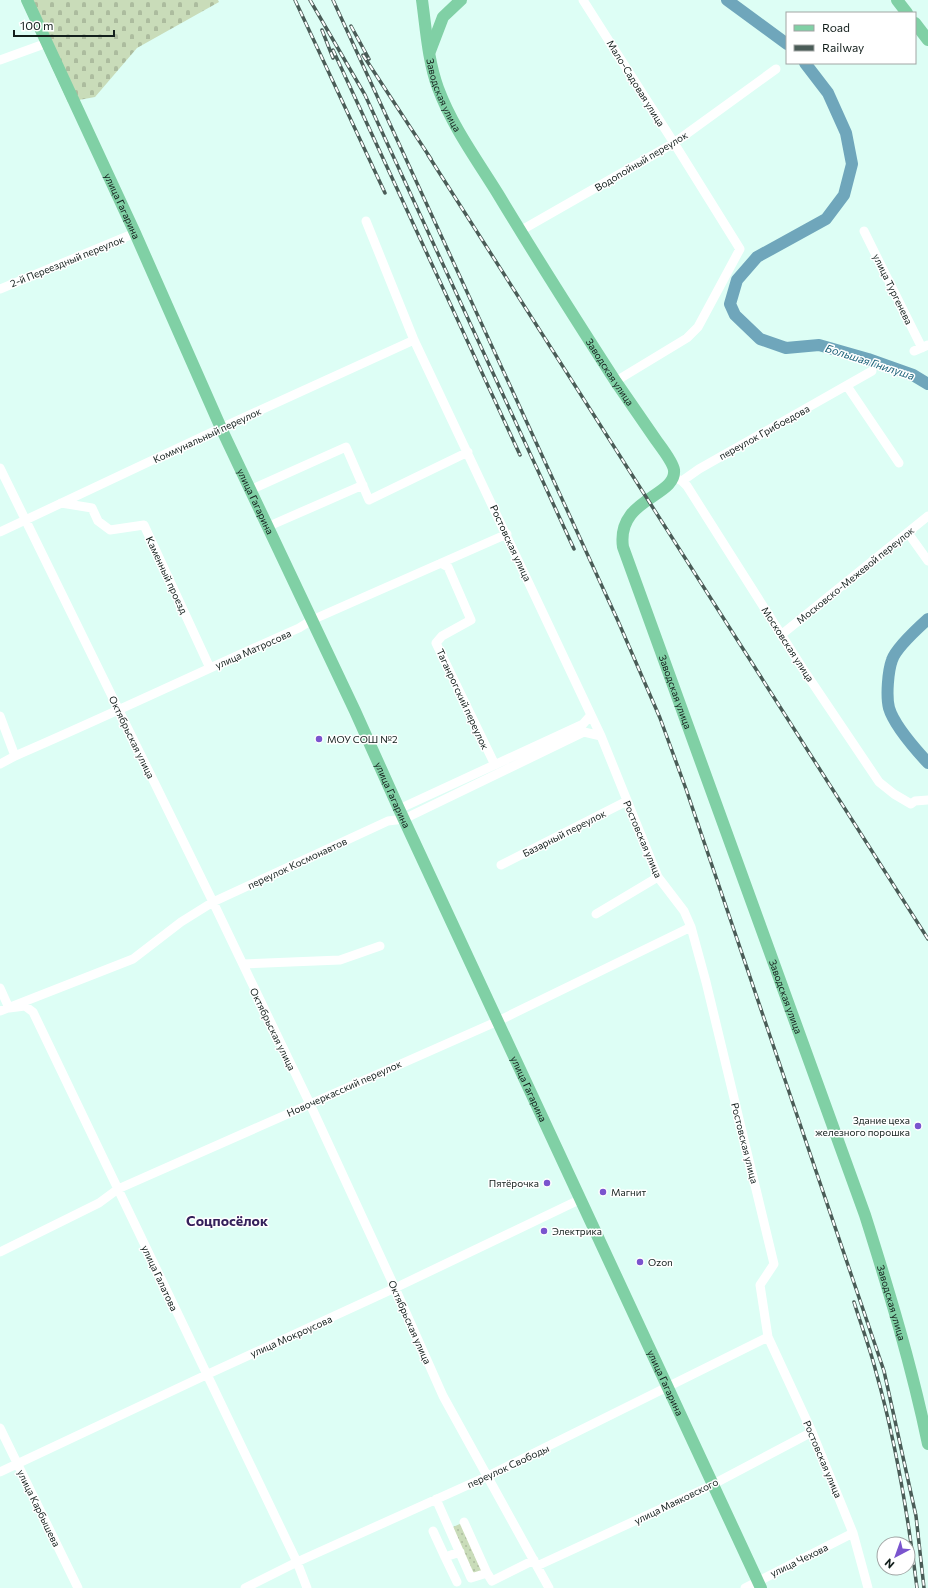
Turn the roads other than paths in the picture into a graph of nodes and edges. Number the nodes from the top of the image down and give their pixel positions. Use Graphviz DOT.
graph roads {
  1 [pos="27,0"];
  2 [pos="461,0"];
  3 [pos="583,0"];
  4 [pos="897,0"];
  5 [pos="423,4"];
  6 [pos="906,12"];
  7 [pos="443,17"];
  8 [pos="916,23"];
  9 [pos="928,40"];
  10 [pos="46,43"];
  11 [pos="430,53"];
  12 [pos="0,60"];
  13 [pos="776,69"];
  14 [pos="674,143"];
  15 [pos="366,221"];
  16 [pos="520,231"];
  17 [pos="864,231"];
  18 [pos="135,233"];
  19 [pos="0,289"];
  20 [pos="414,340"];
  21 [pos="922,348"];
  22 [pos="872,371"];
  23 [pos="616,381"];
  24 [pos="847,386"];
  25 [pos="221,428"];
  26 [pos="468,452"];
  27 [pos="899,463"];
  28 [pos="0,468"];
  29 [pos="678,478"];
  30 [pos="363,485"];
  31 [pos="250,490"];
  32 [pos="61,503"];
  33 [pos="928,516"];
  34 [pos="25,520"];
  35 [pos="267,527"];
  36 [pos="0,532"];
  37 [pos="908,532"];
  38 [pos="507,534"];
  39 [pos="928,561"];
  40 [pos="442,563"];
  41 [pos="312,620"];
  42 [pos="781,634"];
  43 [pos="210,668"];
  44 [pos="119,711"];
  45 [pos="591,715"];
  46 [pos="0,716"];
  47 [pos="601,736"];
  48 [pos="15,756"];
  49 [pos="0,764"];
  50 [pos="495,765"];
  51 [pos="928,800"];
  52 [pos="627,801"];
  53 [pos="402,814"];
  54 [pos="501,865"];
  55 [pos="658,877"];
  56 [pos="213,902"];
  57 [pos="596,914"];
  58 [pos="691,927"];
  59 [pos="380,946"];
  60 [pos="243,964"];
  61 [pos="0,988"];
  62 [pos="9,1008"];
  63 [pos="0,1011"];
  64 [pos="498,1021"];
  65 [pos="310,1104"];
  66 [pos="118,1189"];
  67 [pos="581,1199"];
  68 [pos="0,1252"];
  69 [pos="396,1288"];
  70 [pos="768,1337"];
  71 [pos="206,1375"];
  72 [pos="668,1388"];
  73 [pos="0,1428"];
  74 [pos="812,1432"];
  75 [pos="928,1444"];
  76 [pos="18,1465"];
  77 [pos="0,1472"];
  78 [pos="488,1476"];
  79 [pos="713,1484"];
  80 [pos="436,1499"];
  81 [pos="464,1522"];
  82 [pos="433,1531"];
  83 [pos="853,1533"];
  84 [pos="460,1552"];
  85 [pos="444,1557"];
  86 [pos="297,1562"];
  87 [pos="536,1563"];
  88 [pos="487,1573"];
  89 [pos="457,1582"];
  90 [pos="759,1584"];
  91 [pos="78,1588"];
  92 [pos="245,1588"];
  93 [pos="307,1588"];
  94 [pos="549,1588"];
  95 [pos="745,1588"];
  96 [pos="868,1588"];
  1 -- 10 [label="main road, улица Гагарина"];
  2 -- 7 [label="main road"];
  3 -- 14 [label="street, Мало-Садовая улица"];
  4 -- 6 [label="main road"];
  5 -- 7 [label="main road"];
  5 -- 11 [label="main road, Заводская улица"];
  7 -- 11 [label="main road"];
  8 -- 9 [label="main road"];
  10 -- 12 [label="street"];
  10 -- 18 [label="main road, улица Гагарина"];
  11 -- 16 [label="main road, Заводская улица"];
  13 -- 14 [label="street, Водопойный переулок"];
  14 -- 16 [label="street, Водопойный переулок"];
  14 -- 23 [label="street, Мало-Садовая улица"];
  15 -- 20 [label="street, Ростовская улица"];
  16 -- 23 [label="main road, Заводская улица"];
  17 -- 21 [label="street, улица Тургенева"];
  18 -- 19 [label="street, 2-й Переездный переулок"];
  18 -- 25 [label="main road, улица Гагарина"];
  20 -- 25 [label="street, Коммунальный переулок"];
  20 -- 26 [label="street, Ростовская улица"];
  22 -- 24 [label="street, переулок Грибоедова"];
  23 -- 29 [label="main road, Заводская улица"];
  24 -- 27 [label="street"];
  24 -- 29 [label="street, переулок Грибоедова"];
  25 -- 31 [label="main road, улица Гагарина"];
  25 -- 32 [label="street, Коммунальный переулок"];
  26 -- 30 [label="street"];
  26 -- 38 [label="street, Ростовская улица"];
  28 -- 34 [label="street, Октябрьская улица"];
  29 -- 42 [label="street, Московская улица"];
  29 -- 75 [label="main road, Заводская улица"];
  30 -- 31 [label="street"];
  30 -- 35 [label="street"];
  31 -- 35 [label="main road, улица Гагарина"];
  32 -- 34 [label="street, Коммунальный переулок"];
  32 -- 43 [label="street, Каменный проезд"];
  33 -- 37 [label="street, Московско-Межевой переулок"];
  34 -- 36 [label="street, Коммунальный переулок"];
  34 -- 44 [label="street, Октябрьская улица"];
  35 -- 41 [label="main road, улица Гагарина"];
  37 -- 39 [label="street"];
  37 -- 42 [label="street, Московско-Межевой переулок"];
  38 -- 40 [label="street, улица Матросова"];
  38 -- 45 [label="street, Ростовская улица"];
  40 -- 41 [label="street, улица Матросова"];
  40 -- 50 [label="street, Таганрогский переулок"];
  41 -- 43 [label="street, улица Матросова"];
  41 -- 53 [label="main road, улица Гагарина"];
  42 -- 51 [label="street, Московская улица"];
  43 -- 44 [label="street, улица Матросова"];
  44 -- 48 [label="street, улица Матросова"];
  44 -- 56 [label="street, Октябрьская улица"];
  45 -- 47 [label="street, Ростовская улица"];
  45 -- 50 [label="street"];
  46 -- 48 [label="street"];
  47 -- 52 [label="street, Ростовская улица"];
  47 -- 53 [label="street, переулок Космонавтов"];
  48 -- 49 [label="street, улица Матросова"];
  50 -- 53 [label="street"];
  52 -- 54 [label="street, Базарный переулок"];
  52 -- 55 [label="street, Ростовская улица"];
  53 -- 56 [label="street, переулок Космонавтов"];
  53 -- 64 [label="main road, улица Гагарина"];
  55 -- 57 [label="street"];
  55 -- 58 [label="street, Ростовская улица"];
  56 -- 60 [label="street, Октябрьская улица"];
  56 -- 62 [label="street, переулок Космонавтов"];
  58 -- 64 [label="street, Новочеркасский переулок"];
  58 -- 70 [label="street, Ростовская улица"];
  59 -- 60 [label="street"];
  60 -- 65 [label="street, Октябрьская улица"];
  61 -- 62 [label="street"];
  62 -- 63 [label="street, переулок Космонавтов"];
  62 -- 66 [label="street, улица Галатова"];
  64 -- 65 [label="street, Новочеркасский переулок"];
  64 -- 67 [label="main road, улица Гагарина"];
  65 -- 66 [label="street, Новочеркасский переулок"];
  65 -- 69 [label="street, Октябрьская улица"];
  66 -- 68 [label="street, Новочеркасский переулок"];
  66 -- 71 [label="street, улица Галатова"];
  67 -- 69 [label="street, улица Мокроусова"];
  67 -- 72 [label="main road, улица Гагарина"];
  69 -- 71 [label="street, улица Мокроусова"];
  69 -- 78 [label="street, Октябрьская улица"];
  70 -- 72 [label="street, переулок Свободы"];
  70 -- 74 [label="street, Ростовская улица"];
  71 -- 76 [label="street, улица Мокроусова"];
  71 -- 86 [label="street, улица Галатова"];
  72 -- 78 [label="street, переулок Свободы"];
  72 -- 79 [label="main road, улица Гагарина"];
  73 -- 76 [label="street, улица Карбышева"];
  74 -- 79 [label="street, улица Маяковского"];
  74 -- 83 [label="street, Ростовская улица"];
  76 -- 77 [label="street, улица Мокроусова"];
  76 -- 91 [label="street, улица Карбышева"];
  78 -- 80 [label="street, переулок Свободы"];
  78 -- 87 [label="street, Октябрьская улица"];
  79 -- 87 [label="street, улица Маяковского"];
  79 -- 90 [label="main road, улица Гагарина"];
  80 -- 84 [label="street"];
  80 -- 86 [label="street, переулок Свободы"];
  81 -- 88 [label="street"];
  82 -- 85 [label="street"];
  83 -- 90 [label="street, улица Чехова"];
  83 -- 96 [label="street, Ростовская улица"];
  84 -- 85 [label="street"];
  84 -- 88 [label="street"];
  85 -- 89 [label="street"];
  86 -- 92 [label="street, переулок Свободы"];
  86 -- 93 [label="street, улица Галатова"];
  87 -- 88 [label="street, улица Маяковского"];
  87 -- 94 [label="street, Октябрьская улица"];
  90 -- 95 [label="street, улица Чехова"];
}
